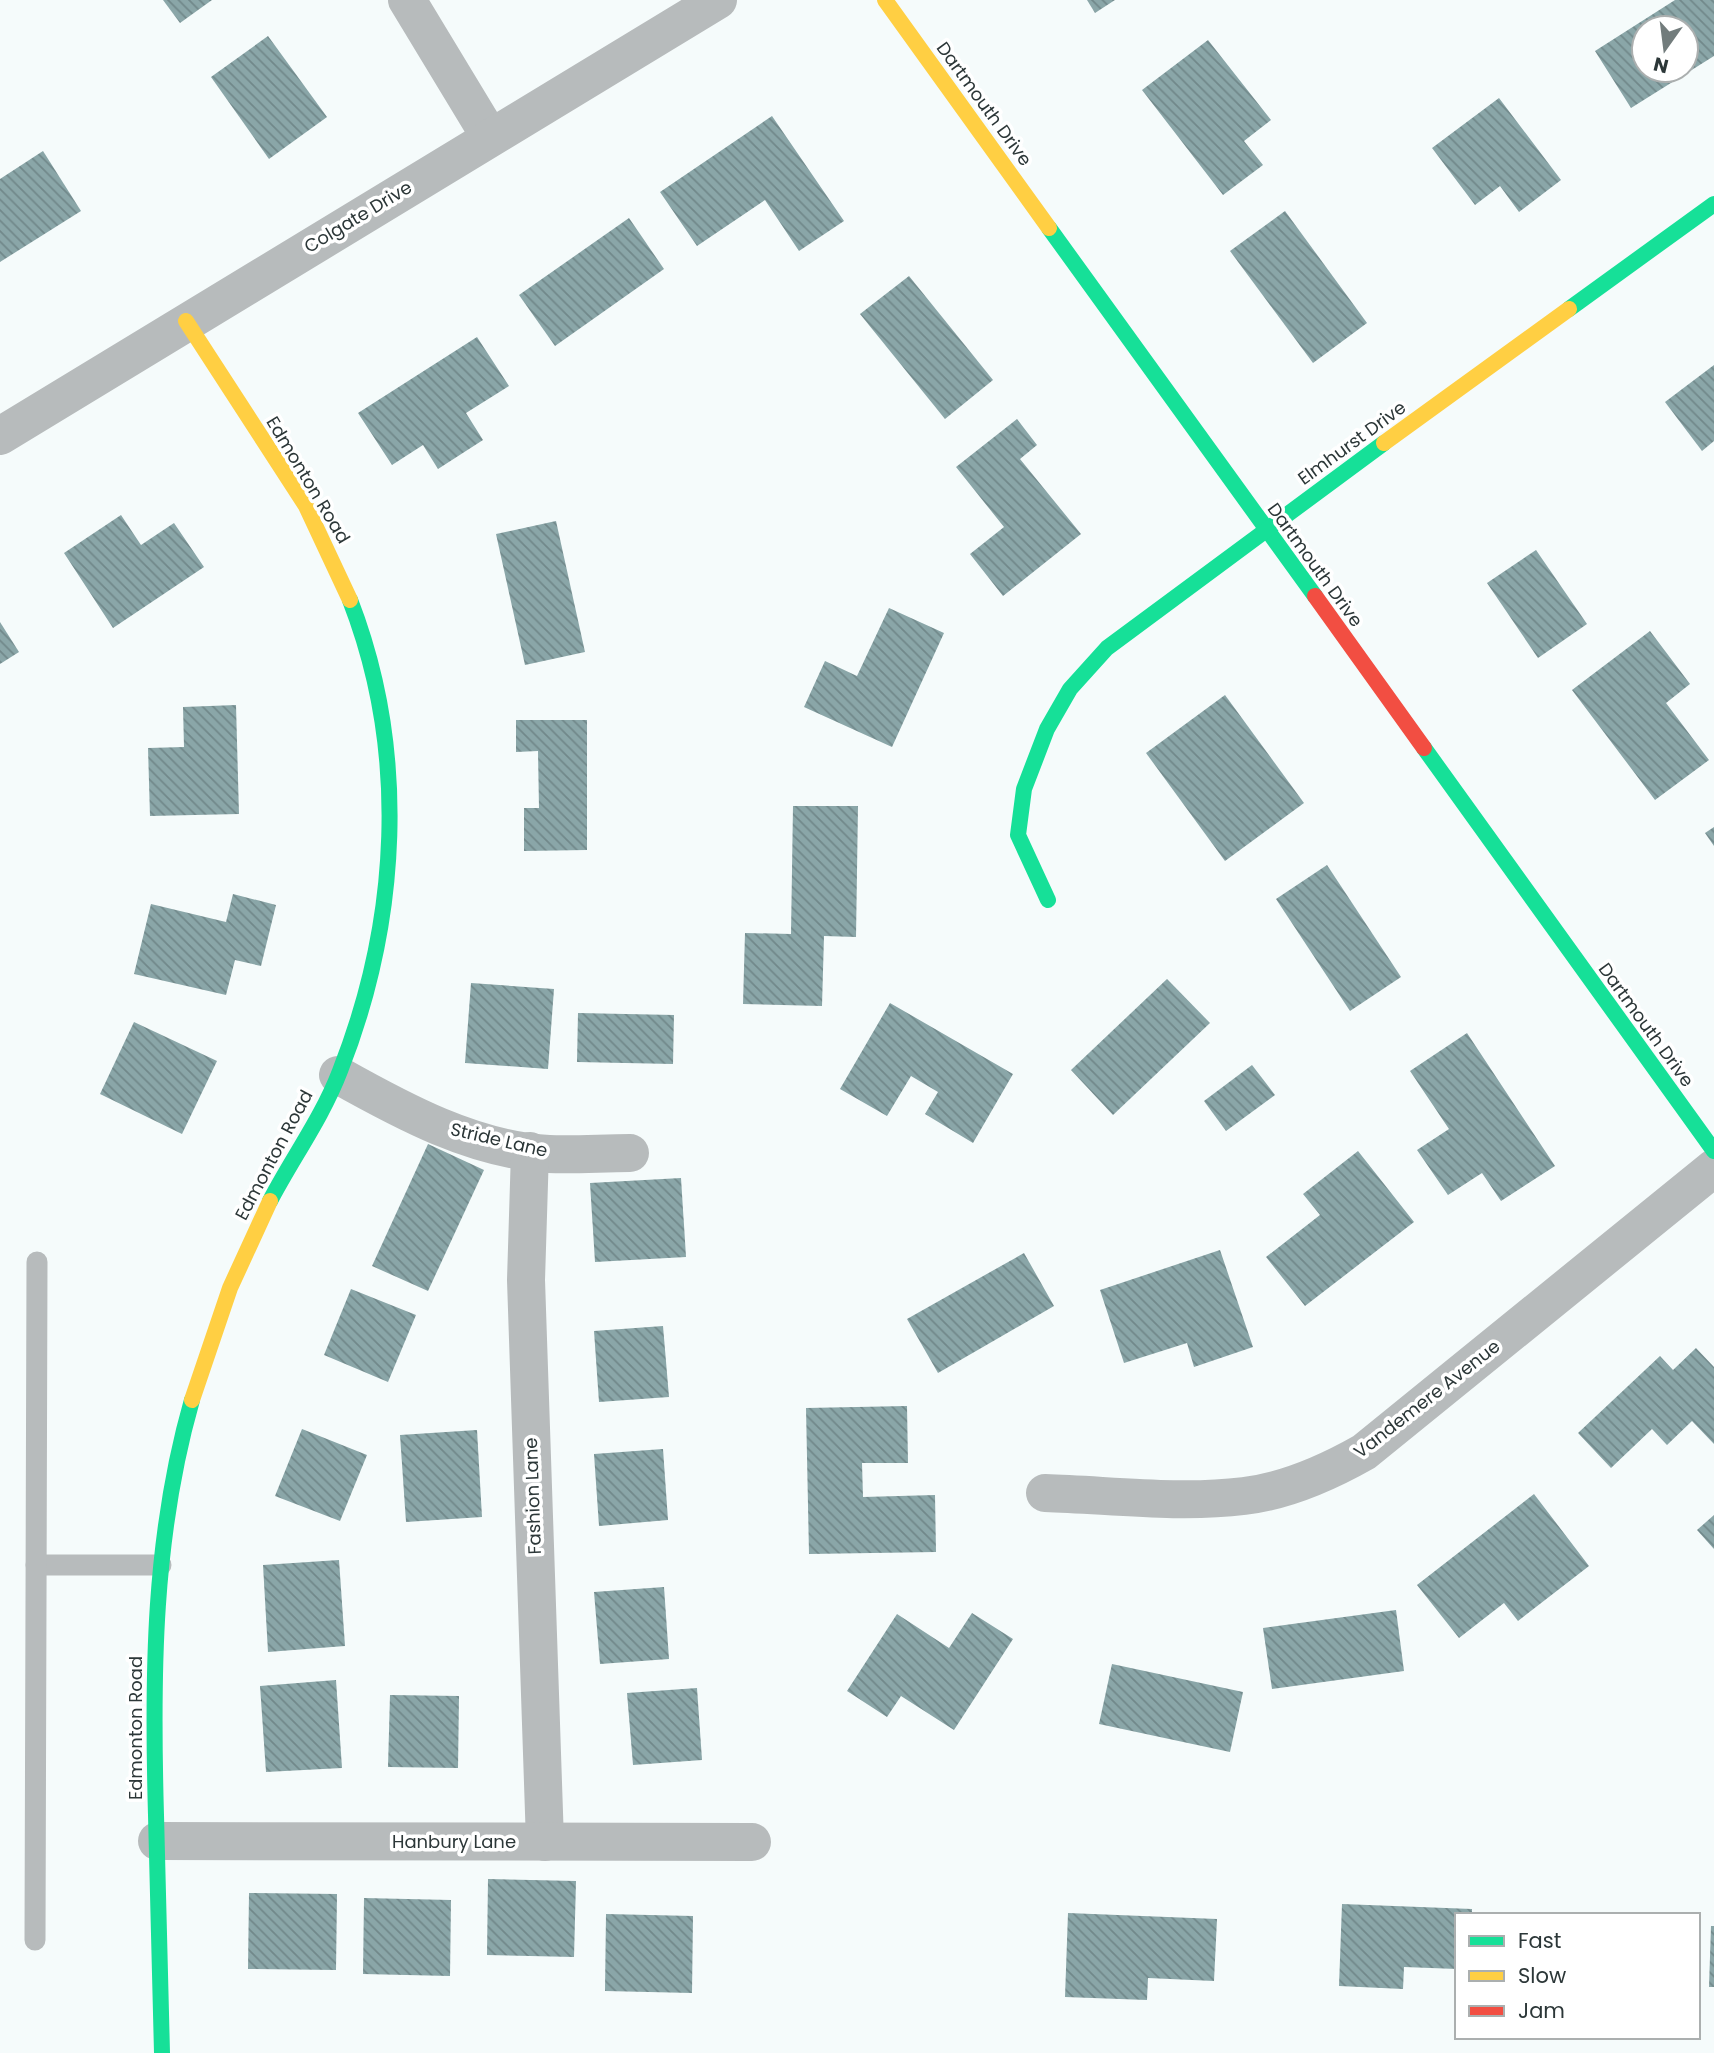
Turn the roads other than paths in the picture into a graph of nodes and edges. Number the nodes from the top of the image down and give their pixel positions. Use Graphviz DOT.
graph roads {
  1 [pos="407,0"];
  2 [pos="718,0"];
  3 [pos="885,0"];
  4 [pos="490,137"];
  5 [pos="1714,204"];
  6 [pos="186,321"];
  7 [pos="0,436"];
  8 [pos="1265,529"];
  9 [pos="1048,900"];
  10 [pos="338,1075"];
  11 [pos="530,1151"];
  12 [pos="1714,1151"];
  13 [pos="630,1153"];
  14 [pos="1714,1168"];
  15 [pos="37,1262"];
  16 [pos="1045,1493"];
  17 [pos="161,1564"];
  18 [pos="36,1565"];
  19 [pos="157,1841"];
  20 [pos="545,1842"];
  21 [pos="752,1842"];
  22 [pos="35,1940"];
  23 [pos="162,2053"];
  1 -- 4 [label="street"];
  2 -- 4 [label="street, Colgate Drive"];
  3 -- 8 [label="street, Dartmouth Drive"];
  4 -- 6 [label="street, Colgate Drive"];
  5 -- 8 [label="street, Elmhurst Drive"];
  6 -- 7 [label="street, Colgate Drive"];
  6 -- 10 [label="street, Edmonton Road"];
  8 -- 9 [label="street, Elmhurst Drive"];
  8 -- 12 [label="street, Dartmouth Drive"];
  10 -- 11 [label="street, Stride Lane"];
  10 -- 17 [label="street, Edmonton Road"];
  11 -- 13 [label="street, Stride Lane"];
  11 -- 20 [label="street, Fashion Lane"];
  14 -- 16 [label="street, Vandemere Avenue"];
  15 -- 18 [label="lane"];
  17 -- 18 [label="lane"];
  17 -- 19 [label="street, Edmonton Road"];
  18 -- 22 [label="lane"];
  19 -- 20 [label="street, Hanbury Lane"];
  19 -- 23 [label="street, Edmonton Road"];
  20 -- 21 [label="street, Hanbury Lane"];
}
